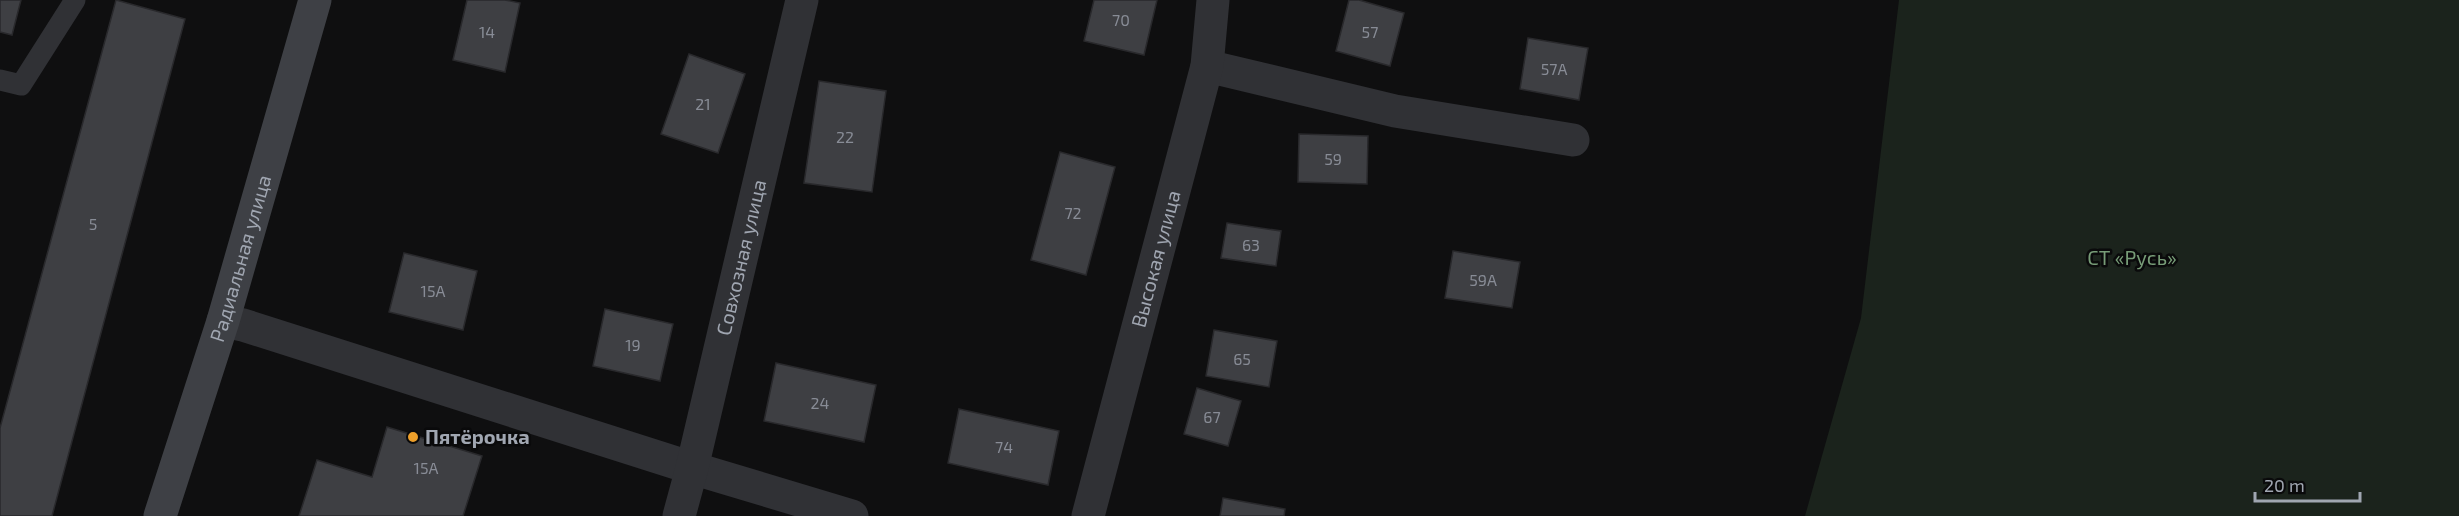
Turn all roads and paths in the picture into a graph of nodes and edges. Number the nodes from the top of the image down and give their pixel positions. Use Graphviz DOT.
graph roads {
  1 [pos="75,0"];
  2 [pos="315,0"];
  3 [pos="802,0"];
  4 [pos="1214,0"];
  5 [pos="1207,66"];
  6 [pos="0,80"];
  7 [pos="1573,140"];
  8 [pos="223,321"];
  9 [pos="692,468"];
  10 [pos="160,516"];
  11 [pos="679,516"];
  12 [pos="852,516"];
  13 [pos="1088,516"];
  1 -- 6 [label="lane"];
  2 -- 8 [label="street, Радиальная улица"];
  3 -- 9 [label="street, Совхозная улица"];
  4 -- 5 [label="street, Высокая улица"];
  5 -- 7 [label="street"];
  5 -- 13 [label="street, Высокая улица"];
  8 -- 9 [label="street"];
  8 -- 10 [label="street, Радиальная улица"];
  9 -- 11 [label="street, Совхозная улица"];
  9 -- 12 [label="street"];
}
